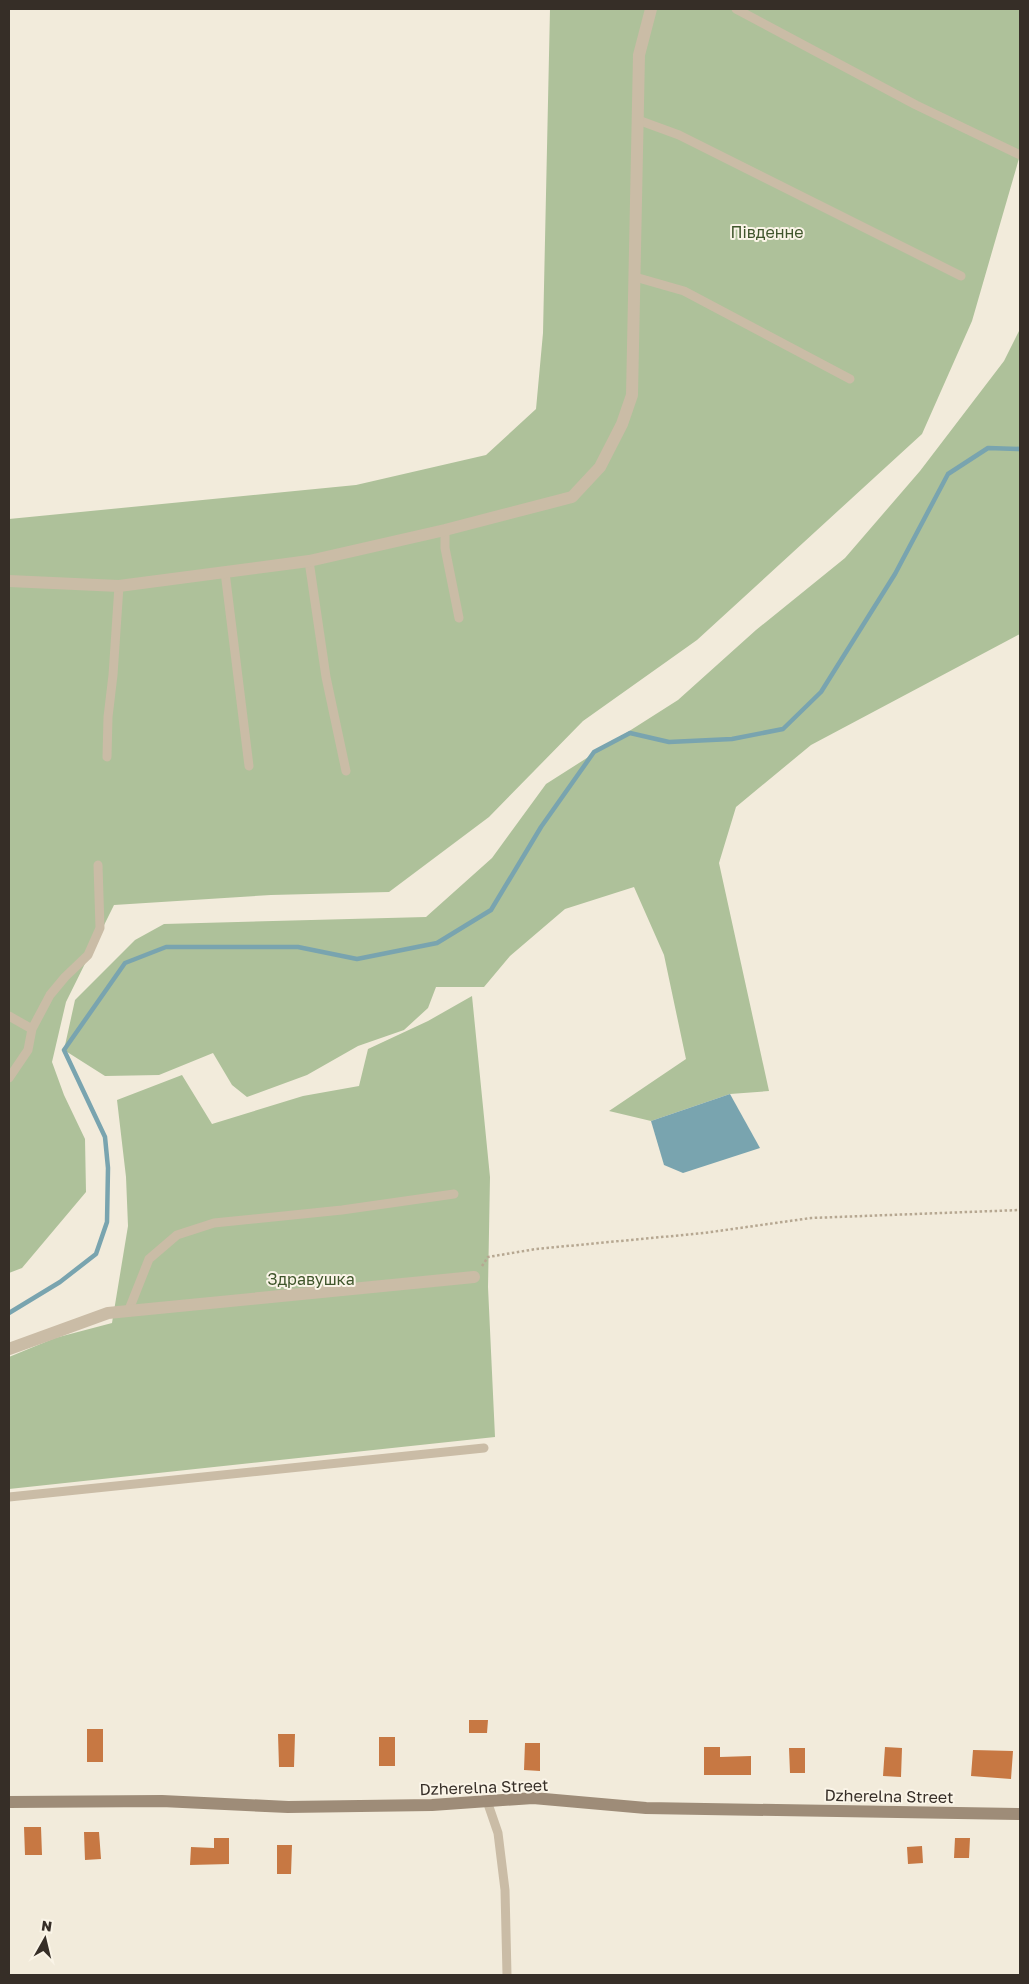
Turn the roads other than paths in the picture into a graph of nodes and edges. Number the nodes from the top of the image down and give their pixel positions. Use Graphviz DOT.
graph roads {
  1 [pos="651,9"];
  2 [pos="736,9"];
  3 [pos="638,120"];
  4 [pos="1020,155"];
  5 [pos="961,276"];
  6 [pos="635,277"];
  7 [pos="850,379"];
  8 [pos="445,530"];
  9 [pos="309,561"];
  10 [pos="225,572"];
  11 [pos="9,581"];
  12 [pos="119,586"];
  13 [pos="459,618"];
  14 [pos="108,757"];
  15 [pos="250,766"];
  16 [pos="346,771"];
  17 [pos="98,865"];
  18 [pos="9,1016"];
  19 [pos="32,1029"];
  20 [pos="9,1078"];
  21 [pos="454,1194"];
  22 [pos="474,1277"];
  23 [pos="128,1312"];
  24 [pos="9,1350"];
  25 [pos="484,1448"];
  26 [pos="9,1496"];
  27 [pos="487,1800"];
  28 [pos="9,1802"];
  29 [pos="1020,1814"];
  30 [pos="507,1975"];
  1 -- 3 [label="street"];
  2 -- 4 [label="lane"];
  3 -- 5 [label="lane"];
  3 -- 6 [label="street"];
  6 -- 7 [label="lane"];
  6 -- 8 [label="street"];
  8 -- 9 [label="street"];
  8 -- 13 [label="lane"];
  9 -- 10 [label="street"];
  9 -- 16 [label="lane"];
  10 -- 12 [label="street"];
  10 -- 15 [label="lane"];
  11 -- 12 [label="street"];
  12 -- 14 [label="lane"];
  17 -- 19 [label="lane"];
  18 -- 19 [label="lane"];
  19 -- 20 [label="lane"];
  21 -- 23 [label="lane"];
  22 -- 23 [label="street"];
  23 -- 24 [label="street"];
  25 -- 26 [label="lane"];
  27 -- 28 [label="street, Dzherelna Street"];
  27 -- 29 [label="street, Dzherelna Street"];
  27 -- 30 [label="lane"];
}
